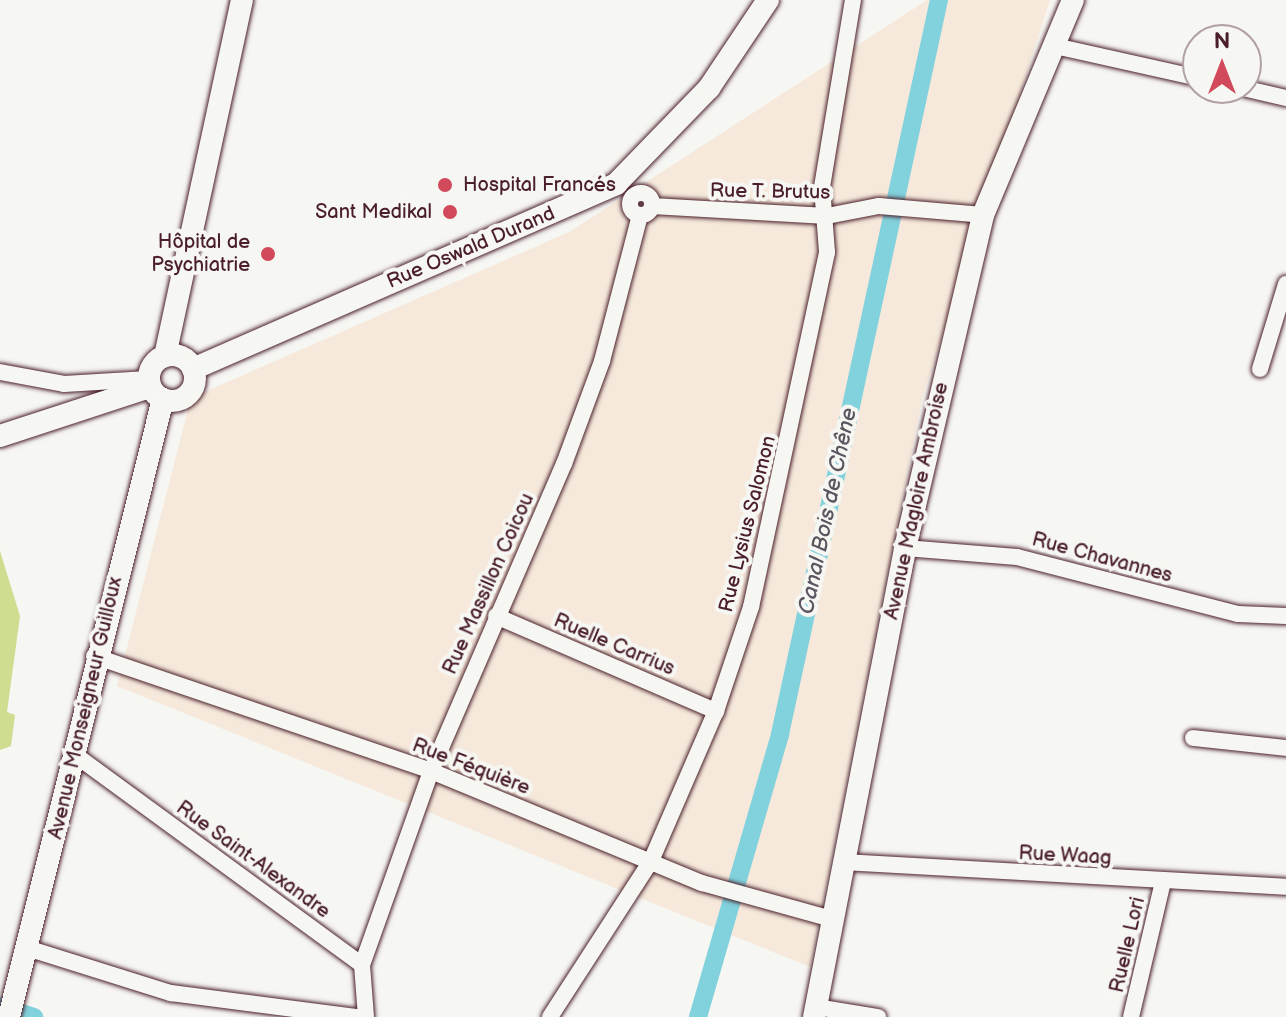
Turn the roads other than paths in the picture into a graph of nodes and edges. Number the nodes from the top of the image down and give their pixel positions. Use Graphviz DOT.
graph roads {
  1 [pos="242,0"];
  2 [pos="768,0"];
  3 [pos="853,0"];
  4 [pos="1073,0"];
  5 [pos="1055,46"];
  6 [pos="1182,74"];
  7 [pos="1262,92"];
  8 [pos="1286,98"];
  9 [pos="624,192"];
  10 [pos="646,211"];
  11 [pos="983,215"];
  12 [pos="827,216"];
  13 [pos="1286,284"];
  14 [pos="165,356"];
  15 [pos="193,369"];
  16 [pos="1260,369"];
  17 [pos="0,372"];
  18 [pos="154,388"];
  19 [pos="0,436"];
  20 [pos="905,548"];
  21 [pos="496,616"];
  22 [pos="1286,616"];
  23 [pos="94,656"];
  24 [pos="716,711"];
  25 [pos="1193,738"];
  26 [pos="1286,748"];
  27 [pos="78,757"];
  28 [pos="431,771"];
  29 [pos="651,861"];
  30 [pos="842,862"];
  31 [pos="1163,882"];
  32 [pos="1286,887"];
  33 [pos="832,919"];
  34 [pos="27,948"];
  35 [pos="362,965"];
  36 [pos="12,1006"];
  37 [pos="815,1012"];
  38 [pos="357,1017"];
  39 [pos="366,1017"];
  40 [pos="550,1017"];
  41 [pos="878,1017"];
  42 [pos="1131,1017"];
  1 -- 14 [label="street"];
  2 -- 9 [label="street, Rue Oswald Durand"];
  3 -- 12 [label="street, Rue Lysius Salomon"];
  4 -- 5 [label="street, Avenue Magloire Ambroise"];
  5 -- 6 [label="street"];
  5 -- 11 [label="street, Avenue Magloire Ambroise"];
  7 -- 8 [label="street"];
  9 -- 10 [label="street"];
  9 -- 15 [label="street, Rue Oswald Durand"];
  10 -- 12 [label="street, Rue T. Brutus"];
  10 -- 21 [label="street, Rue Massillon Coicou"];
  11 -- 12 [label="street, Rue T. Brutus"];
  11 -- 20 [label="street, Avenue Magloire Ambroise"];
  12 -- 24 [label="street, Rue Lysius Salomon"];
  13 -- 16 [label="street"];
  14 -- 15 [label="street"];
  14 -- 18 [label="street"];
  15 -- 18 [label="street"];
  17 -- 18 [label="street"];
  18 -- 19 [label="street"];
  18 -- 23 [label="street, Avenue Monseigneur Guilloux"];
  20 -- 22 [label="street, Rue Chavannes"];
  20 -- 30 [label="street, Avenue Magloire Ambroise"];
  21 -- 24 [label="street, Ruelle Carrius"];
  21 -- 28 [label="street, Rue Massillon Coicou"];
  23 -- 27 [label="street, Avenue Monseigneur Guilloux"];
  23 -- 28 [label="street, Rue Féquière"];
  24 -- 29 [label="street, Rue Lysius Salomon"];
  25 -- 26 [label="street"];
  27 -- 34 [label="street, Avenue Monseigneur Guilloux"];
  27 -- 35 [label="street, Rue Saint-Alexandre"];
  28 -- 29 [label="street, Rue Féquière"];
  28 -- 35 [label="street, Rue Massillon Coicou"];
  29 -- 33 [label="street, Rue Féquière"];
  29 -- 40 [label="street, Rue Lysius Salomon"];
  30 -- 31 [label="street, Rue Waag"];
  30 -- 33 [label="street, Avenue Magloire Ambroise"];
  31 -- 32 [label="street, Rue Waag"];
  31 -- 42 [label="street, Ruelle Lori"];
  33 -- 37 [label="street, Avenue Magloire Ambroise"];
  34 -- 36 [label="street, Avenue Monseigneur Guilloux"];
  34 -- 38 [label="street"];
  35 -- 39 [label="street"];
  37 -- 41 [label="street"];
}
